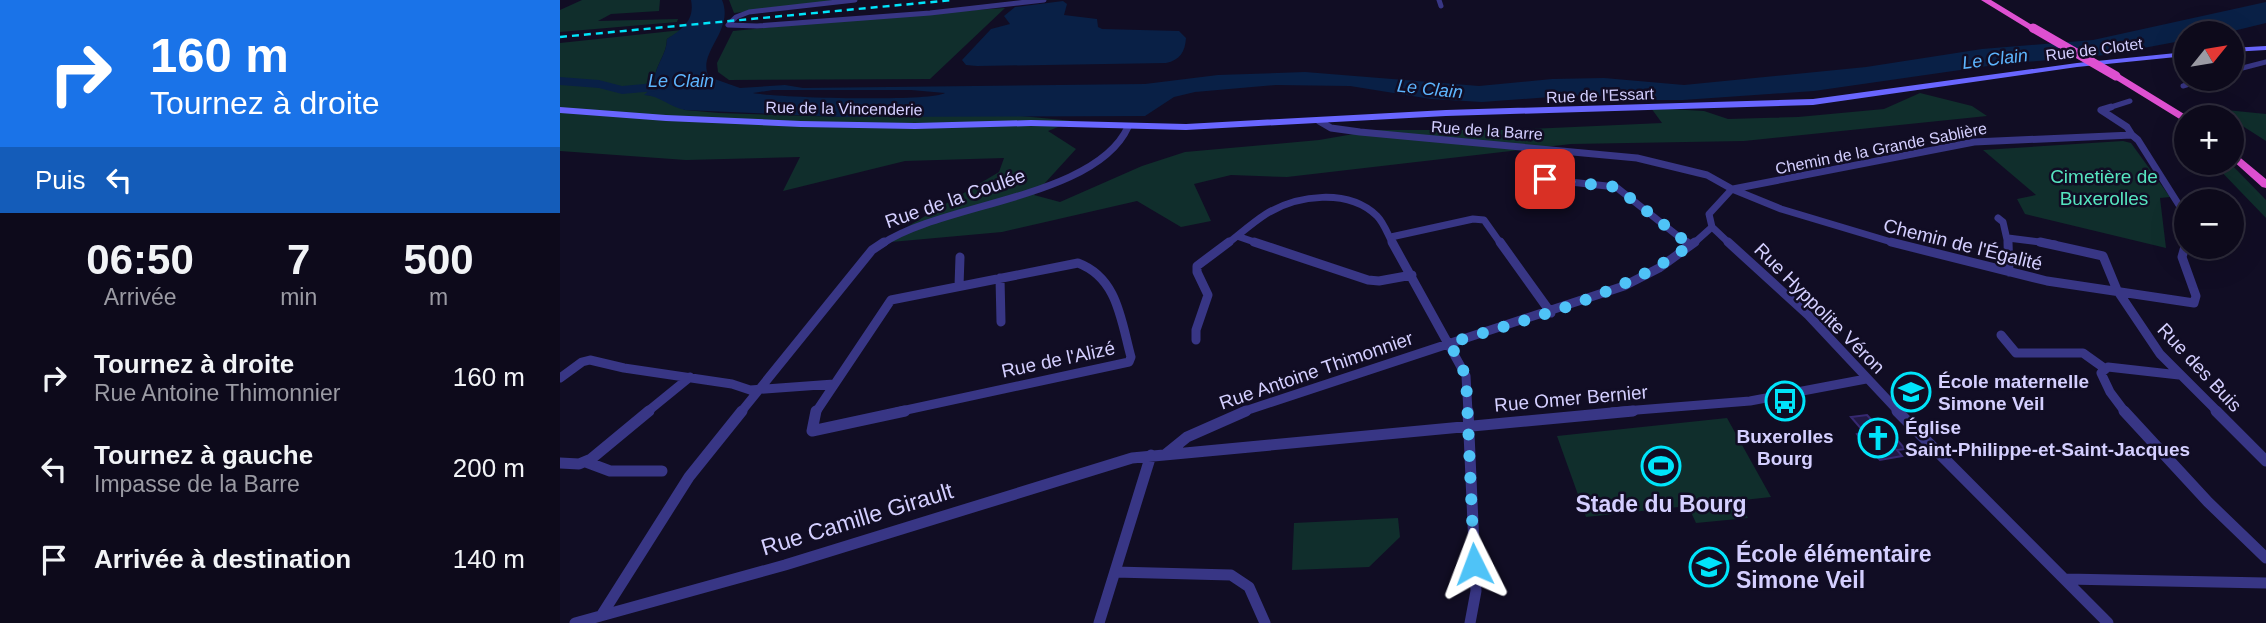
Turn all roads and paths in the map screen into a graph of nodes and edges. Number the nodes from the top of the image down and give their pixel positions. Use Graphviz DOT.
graph roads {
  1 [pos="855,0"];
  2 [pos="1044,0"];
  3 [pos="1985,0"];
  4 [pos="1994,0"];
  5 [pos="2038,27"];
  6 [pos="2266,48"];
  7 [pos="2244,49"];
  8 [pos="2174,55"];
  9 [pos="2266,62"];
  10 [pos="2244,68"];
  11 [pos="2120,75"];
  12 [pos="1881,94"];
  13 [pos="2130,101"];
  14 [pos="2174,106"];
  15 [pos="560,110"];
  16 [pos="2174,112"];
  17 [pos="1319,121"];
  18 [pos="1128,127"];
  19 [pos="2132,135"];
  20 [pos="2244,155"];
  21 [pos="2244,165"];
  22 [pos="2266,173"];
  23 [pos="1524,177"];
  24 [pos="2266,186"];
  25 [pos="1732,189"];
  26 [pos="2174,199"];
  27 [pos="1998,218"];
  28 [pos="1712,227"];
  29 [pos="1237,236"];
  30 [pos="1391,237"];
  31 [pos="2008,238"];
  32 [pos="1690,245"];
  33 [pos="960,257"];
  34 [pos="2183,259"];
  35 [pos="2009,272"];
  36 [pos="1412,275"];
  37 [pos="1000,278"];
  38 [pos="959,286"];
  39 [pos="2117,290"];
  40 [pos="1551,313"];
  41 [pos="1001,322"];
  42 [pos="2001,334"];
  43 [pos="1196,340"];
  44 [pos="1450,343"];
  45 [pos="2104,369"];
  46 [pos="2179,375"];
  47 [pos="690,377"];
  48 [pos="560,378"];
  49 [pos="1866,379"];
  50 [pos="834,384"];
  51 [pos="757,390"];
  52 [pos="1466,425"];
  53 [pos="1166,454"];
  54 [pos="1151,455"];
  55 [pos="2266,461"];
  56 [pos="586,462"];
  57 [pos="560,463"];
  58 [pos="662,471"];
  59 [pos="2266,558"];
  60 [pos="1115,572"];
  61 [pos="2066,579"];
  62 [pos="2266,583"];
  63 [pos="601,616"];
  64 [pos="575,623"];
  65 [pos="1099,623"];
  66 [pos="1265,623"];
  67 [pos="1470,623"];
  68 [pos="2108,623"];
  1 -- 2 [label="street"];
  3 -- 5 [label="highway"];
  4 -- 5 [label="highway"];
  5 -- 11 [label="highway, bridge"];
  6 -- 7 [label="main road"];
  8 -- 12 [label="main road, Rue de Clotet"];
  9 -- 10 [label="street"];
  11 -- 14 [label="highway"];
  11 -- 16 [label="highway"];
  12 -- 17 [label="main road, Rue de l'Essart"];
  13 -- 19 [label="street"];
  15 -- 18 [label="main road, Rue de la Vincenderie"];
  17 -- 18 [label="main road"];
  17 -- 25 [label="street, Rue de la Barre"];
  18 -- 51 [label="street, Rue de la Coulée"];
  19 -- 25 [label="street, Chemin de la Grande Sablière"];
  19 -- 26 [label="street"];
  20 -- 22 [label="highway"];
  21 -- 24 [label="highway"];
  23 -- 32 [label="street"];
  25 -- 28 [label="street"];
  25 -- 35 [label="street, Chemin de l'Égalité"];
  27 -- 31 [label="street"];
  28 -- 32 [label="street, Rue Antoine Thimonnier"];
  28 -- 49 [label="street, Rue Hyppolite Véron"];
  29 -- 30 [label="street"];
  29 -- 36 [label="street"];
  29 -- 43 [label="street"];
  30 -- 36 [label="street"];
  30 -- 40 [label="street"];
  31 -- 35 [label="street"];
  31 -- 39 [label="street"];
  32 -- 40 [label="street, Rue Antoine Thimonnier"];
  33 -- 38 [label="street"];
  34 -- 39 [label="street, Chemin de l'Égalité"];
  35 -- 39 [label="street, Chemin de l'Égalité"];
  36 -- 44 [label="street"];
  37 -- 38 [label="street, Rue de l'Alizé"];
  37 -- 41 [label="street"];
  37 -- 50 [label="street, Rue de l'Alizé"];
  38 -- 50 [label="street, Rue de l'Alizé"];
  39 -- 46 [label="street, Rue des Buis"];
  40 -- 44 [label="street, Rue Antoine Thimonnier"];
  42 -- 45 [label="street"];
  44 -- 52 [label="street"];
  44 -- 53 [label="street, Rue Antoine Thimonnier"];
  45 -- 46 [label="street"];
  45 -- 59 [label="street"];
  46 -- 55 [label="street, Rue des Buis"];
  47 -- 48 [label="street"];
  47 -- 51 [label="street"];
  47 -- 56 [label="street"];
  49 -- 52 [label="street, Rue Omer Bernier"];
  49 -- 61 [label="street, Rue Hyppolite Véron"];
  50 -- 51 [label="street"];
  51 -- 63 [label="street, Rue de la Coulée"];
  52 -- 53 [label="street, Rue Omer Bernier"];
  52 -- 67 [label="street"];
  53 -- 54 [label="street, Rue Omer Bernier"];
  54 -- 60 [label="street"];
  54 -- 63 [label="street, Rue Camille Girault"];
  56 -- 57 [label="street"];
  56 -- 58 [label="street"];
  60 -- 65 [label="street"];
  60 -- 66 [label="street"];
  61 -- 62 [label="street"];
  61 -- 68 [label="street, Rue Hyppolite Véron"];
  63 -- 64 [label="street, Rue Camille Girault"];
}
